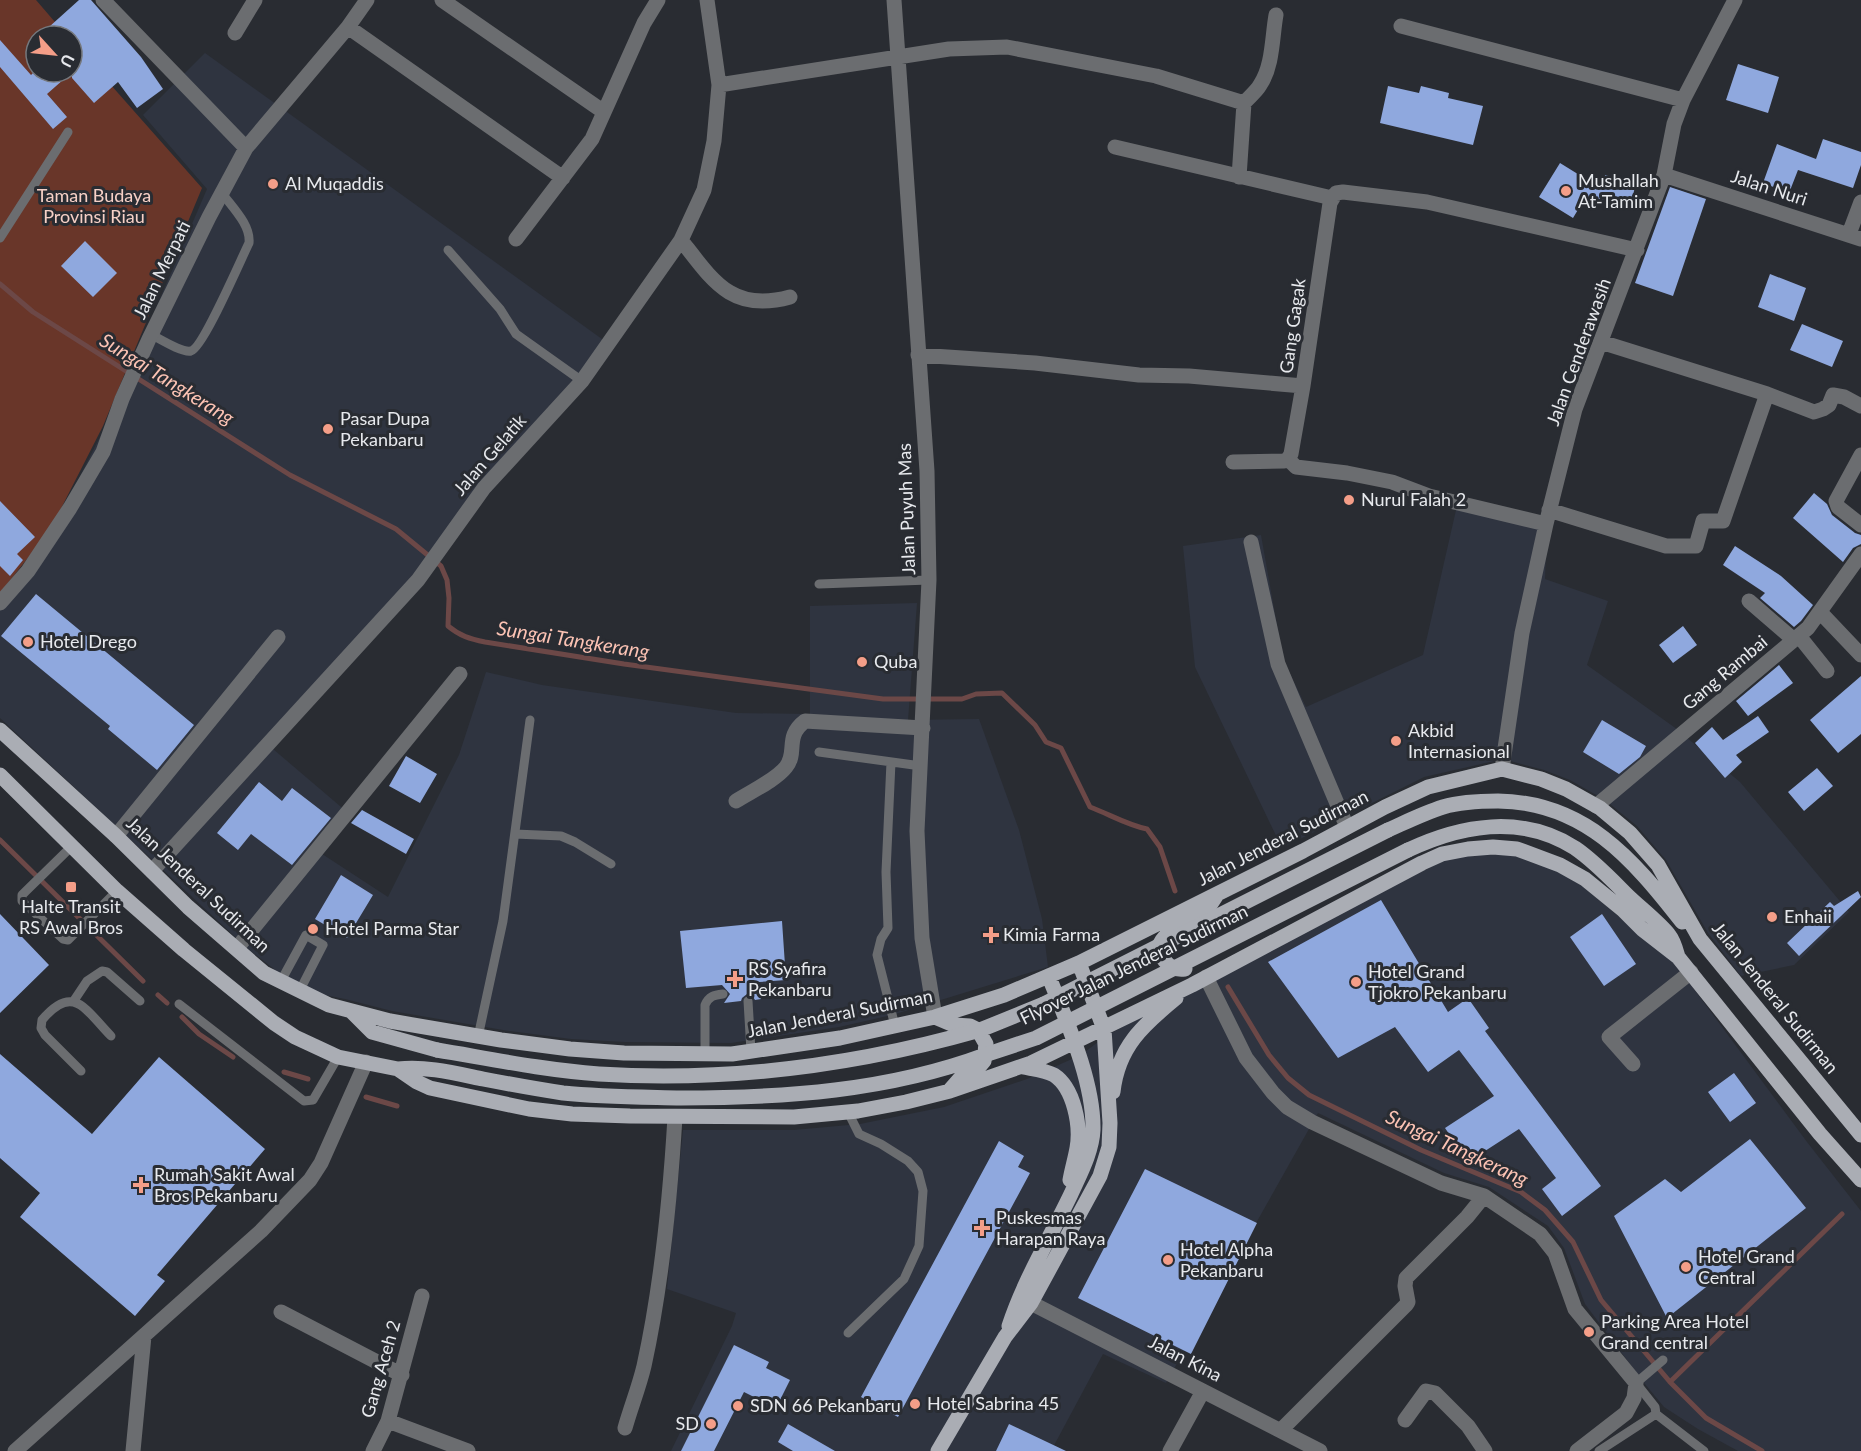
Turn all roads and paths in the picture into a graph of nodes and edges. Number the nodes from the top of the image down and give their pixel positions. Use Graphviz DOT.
graph roads {
  1 [pos="104,0"];
  2 [pos="255,0"];
  3 [pos="367,0"];
  4 [pos="442,0"];
  5 [pos="658,0"];
  6 [pos="707,0"];
  7 [pos="894,0"];
  8 [pos="1735,0"];
  9 [pos="1276,15"];
  10 [pos="1401,26"];
  11 [pos="348,27"];
  12 [pos="235,33"];
  13 [pos="897,59"];
  14 [pos="719,85"];
  15 [pos="1683,100"];
  16 [pos="1244,102"];
  17 [pos="604,112"];
  18 [pos="68,132"];
  19 [pos="1115,147"];
  20 [pos="246,148"];
  21 [pos="1664,176"];
  22 [pos="1239,177"];
  23 [pos="563,178"];
  24 [pos="222,193"];
  25 [pos="1332,198"];
  26 [pos="1861,202"];
  27 [pos="1855,236"];
  28 [pos="0,238"];
  29 [pos="516,239"];
  30 [pos="681,240"];
  31 [pos="448,250"];
  32 [pos="1637,250"];
  33 [pos="790,297"];
  34 [pos="151,337"];
  35 [pos="1601,342"];
  36 [pos="918,355"];
  37 [pos="582,381"];
  38 [pos="1304,387"];
  39 [pos="1767,394"];
  40 [pos="1861,406"];
  41 [pos="1861,456"];
  42 [pos="1288,459"];
  43 [pos="1233,462"];
  44 [pos="1548,517"];
  45 [pos="1861,525"];
  46 [pos="1251,542"];
  47 [pos="1861,554"];
  48 [pos="928,580"];
  49 [pos="819,584"];
  50 [pos="1749,601"];
  51 [pos="0,603"];
  52 [pos="1820,612"];
  53 [pos="278,637"];
  54 [pos="1796,638"];
  55 [pos="1861,655"];
  56 [pos="1827,671"];
  57 [pos="460,674"];
  58 [pos="530,720"];
  59 [pos="923,721"];
  60 [pos="0,730"];
  61 [pos="819,752"];
  62 [pos="891,762"];
  63 [pos="921,765"];
  64 [pos="1502,769"];
  65 [pos="0,775"];
  66 [pos="736,801"];
  67 [pos="1596,806"];
  68 [pos="1347,827"];
  69 [pos="515,834"];
  70 [pos="116,836"];
  71 [pos="71,847"];
  72 [pos="611,864"];
  73 [pos="152,871"];
  74 [pos="117,891"];
  75 [pos="1218,894"];
  76 [pos="1700,939"];
  77 [pos="237,948"];
  78 [pos="1247,955"];
  79 [pos="1678,957"];
  80 [pos="1079,963"];
  81 [pos="1690,972"];
  82 [pos="1049,977"];
  83 [pos="1206,977"];
  84 [pos="281,981"];
  85 [pos="1192,985"];
  86 [pos="300,990"];
  87 [pos="723,994"];
  88 [pos="140,1001"];
  89 [pos="748,1001"];
  90 [pos="73,1002"];
  91 [pos="179,1004"];
  92 [pos="352,1012"];
  93 [pos="935,1017"];
  94 [pos="895,1026"];
  95 [pos="1104,1029"];
  96 [pos="111,1036"];
  97 [pos="478,1036"];
  98 [pos="1075,1043"];
  99 [pos="751,1051"];
  100 [pos="705,1054"];
  101 [pos="338,1057"];
  102 [pos="366,1062"];
  103 [pos="1633,1064"];
  104 [pos="1023,1067"];
  105 [pos="398,1069"];
  106 [pos="81,1071"];
  107 [pos="950,1091"];
  108 [pos="848,1112"];
  109 [pos="675,1117"];
  110 [pos="1110,1123"];
  111 [pos="1861,1135"];
  112 [pos="1861,1180"];
  113 [pos="1484,1196"];
  114 [pos="1061,1215"];
  115 [pos="422,1296"];
  116 [pos="1031,1303"];
  117 [pos="281,1312"];
  118 [pos="848,1333"];
  119 [pos="144,1336"];
  120 [pos="1005,1338"];
  121 [pos="1662,1360"];
  122 [pos="402,1375"];
  123 [pos="1638,1382"];
  124 [pos="1203,1390"];
  125 [pos="1656,1414"];
  126 [pos="1405,1420"];
  127 [pos="388,1421"];
  128 [pos="625,1428"];
  129 [pos="1287,1440"];
  130 [pos="1602,1450"];
  131 [pos="15,1451"];
  132 [pos="133,1451"];
  133 [pos="373,1451"];
  134 [pos="468,1451"];
  135 [pos="938,1451"];
  136 [pos="1170,1451"];
  137 [pos="1320,1451"];
  138 [pos="1485,1451"];
  139 [pos="1578,1451"];
  140 [pos="1704,1451"];
  1 -- 20 [label="street"];
  2 -- 12 [label="street"];
  3 -- 11 [label="street, Jalan Merpati"];
  4 -- 17 [label="street"];
  5 -- 17 [label="street"];
  6 -- 14 [label="street, Jalan Gelatik"];
  7 -- 13 [label="street, Jalan Puyuh Mas"];
  8 -- 15 [label="street, Jalan Cenderawasih"];
  9 -- 16 [label="street"];
  10 -- 15 [label="street"];
  11 -- 20 [label="street, Jalan Merpati"];
  11 -- 23 [label="street"];
  13 -- 14 [label="street"];
  13 -- 16 [label="street"];
  13 -- 36 [label="street, Jalan Puyuh Mas"];
  14 -- 30 [label="street, Jalan Gelatik"];
  15 -- 21 [label="street, Jalan Cenderawasih"];
  16 -- 22 [label="street"];
  17 -- 23 [label="street"];
  18 -- 28 [label="lane"];
  19 -- 22 [label="street"];
  20 -- 24 [label="street, Jalan Merpati"];
  21 -- 27 [label="street, Jalan Nuri"];
  21 -- 32 [label="street, Jalan Cenderawasih"];
  22 -- 25 [label="street"];
  23 -- 29 [label="street"];
  24 -- 34 [label="street, Jalan Merpati"];
  24 -- 34 [label="lane"];
  25 -- 32 [label="street"];
  25 -- 38 [label="street, Gang Gagak"];
  26 -- 27 [label="street"];
  30 -- 33 [label="street"];
  30 -- 37 [label="street, Jalan Gelatik"];
  31 -- 37 [label="lane"];
  32 -- 35 [label="street, Jalan Cenderawasih"];
  34 -- 51 [label="street, Jalan Merpati"];
  35 -- 39 [label="street"];
  35 -- 44 [label="street, Jalan Cenderawasih"];
  36 -- 38 [label="street, Gang Gagak"];
  36 -- 48 [label="street, Jalan Puyuh Mas"];
  37 -- 73 [label="street, Jalan Gelatik"];
  38 -- 42 [label="street"];
  39 -- 40 [label="street"];
  39 -- 44 [label="street"];
  41 -- 45 [label="street"];
  42 -- 43 [label="street"];
  42 -- 44 [label="street"];
  44 -- 64 [label="street, Jalan Cenderawasih"];
  46 -- 68 [label="street"];
  47 -- 52 [label="street, Gang Rambai"];
  48 -- 49 [label="lane"];
  48 -- 59 [label="street, Jalan Puyuh Mas"];
  50 -- 54 [label="street"];
  52 -- 54 [label="street, Gang Rambai"];
  52 -- 55 [label="street"];
  53 -- 70 [label="street"];
  54 -- 56 [label="street"];
  54 -- 67 [label="street, Gang Rambai"];
  57 -- 77 [label="street"];
  58 -- 69 [label="lane"];
  59 -- 63 [label="street, Jalan Puyuh Mas"];
  59 -- 66 [label="street"];
  60 -- 70 [label="main road, Jalan Jenderal Sudirman"];
  61 -- 62 [label="lane"];
  62 -- 63 [label="lane"];
  62 -- 94 [label="lane"];
  63 -- 93 [label="street, Jalan Puyuh Mas"];
  64 -- 67 [label="main road, Jalan Jenderal Sudirman"];
  64 -- 68 [label="main road, Jalan Jenderal Sudirman"];
  65 -- 71 [label="main road"];
  67 -- 76 [label="main road, Jalan Jenderal Sudirman"];
  68 -- 75 [label="main road, Jalan Jenderal Sudirman"];
  69 -- 72 [label="lane"];
  69 -- 97 [label="lane"];
  70 -- 73 [label="main road, Jalan Jenderal Sudirman"];
  71 -- 74 [label="main road"];
  71 -- 74 [label="lane"];
  73 -- 77 [label="main road, Jalan Jenderal Sudirman"];
  74 -- 101 [label="main road"];
  75 -- 78 [label="main road"];
  75 -- 80 [label="main road, Jalan Jenderal Sudirman"];
  76 -- 92 [label="main road, Flyover Jalan Jenderal Sudirman, bridge"];
  76 -- 111 [label="main road, Jalan Jenderal Sudirman"];
  77 -- 84 [label="main road, Jalan Jenderal Sudirman"];
  78 -- 79 [label="main road"];
  78 -- 83 [label="main road"];
  79 -- 81 [label="main road"];
  79 -- 105 [label="main road, Flyover Jalan Jenderal Sudirman, bridge"];
  80 -- 82 [label="main road, Jalan Jenderal Sudirman"];
  80 -- 95 [label="main road"];
  81 -- 103 [label="street"];
  81 -- 112 [label="main road"];
  82 -- 93 [label="main road, Jalan Jenderal Sudirman"];
  82 -- 98 [label="main road"];
  83 -- 85 [label="main road"];
  83 -- 113 [label="street"];
  84 -- 86 [label="main road, Jalan Jenderal Sudirman"];
  84 -- 86 [label="lane"];
  85 -- 95 [label="main road"];
  85 -- 110 [label="main road"];
  86 -- 92 [label="main road, Jalan Jenderal Sudirman"];
  87 -- 100 [label="lane"];
  88 -- 90 [label="lane"];
  89 -- 99 [label="lane"];
  90 -- 96 [label="lane"];
  90 -- 106 [label="lane"];
  91 -- 101 [label="lane"];
  92 -- 97 [label="main road, Jalan Jenderal Sudirman"];
  93 -- 94 [label="main road, Jalan Jenderal Sudirman"];
  93 -- 107 [label="main road"];
  94 -- 99 [label="main road, Jalan Jenderal Sudirman"];
  95 -- 98 [label="main road"];
  95 -- 110 [label="main road"];
  97 -- 100 [label="main road, Jalan Jenderal Sudirman"];
  98 -- 104 [label="main road"];
  98 -- 114 [label="main road"];
  99 -- 100 [label="main road, Jalan Jenderal Sudirman"];
  101 -- 102 [label="main road"];
  102 -- 105 [label="main road"];
  102 -- 119 [label="street"];
  104 -- 107 [label="main road"];
  104 -- 114 [label="main road"];
  105 -- 109 [label="main road"];
  107 -- 108 [label="main road"];
  108 -- 109 [label="main road"];
  108 -- 118 [label="lane"];
  109 -- 128 [label="street"];
  110 -- 116 [label="main road"];
  113 -- 123 [label="street"];
  113 -- 129 [label="street"];
  114 -- 120 [label="main road"];
  115 -- 122 [label="street, Gang Aceh 2"];
  116 -- 120 [label="main road"];
  116 -- 124 [label="street, Jalan Kina"];
  117 -- 122 [label="street"];
  119 -- 131 [label="street"];
  119 -- 132 [label="street"];
  120 -- 135 [label="main road"];
  121 -- 123 [label="lane"];
  122 -- 127 [label="street, Gang Aceh 2"];
  123 -- 125 [label="lane"];
  123 -- 139 [label="street"];
  124 -- 129 [label="street, Jalan Kina"];
  124 -- 136 [label="street"];
  125 -- 130 [label="lane"];
  125 -- 140 [label="lane"];
  126 -- 138 [label="street"];
  127 -- 133 [label="street, Gang Aceh 2"];
  127 -- 134 [label="street"];
  129 -- 137 [label="street, Jalan Kina"];
}
